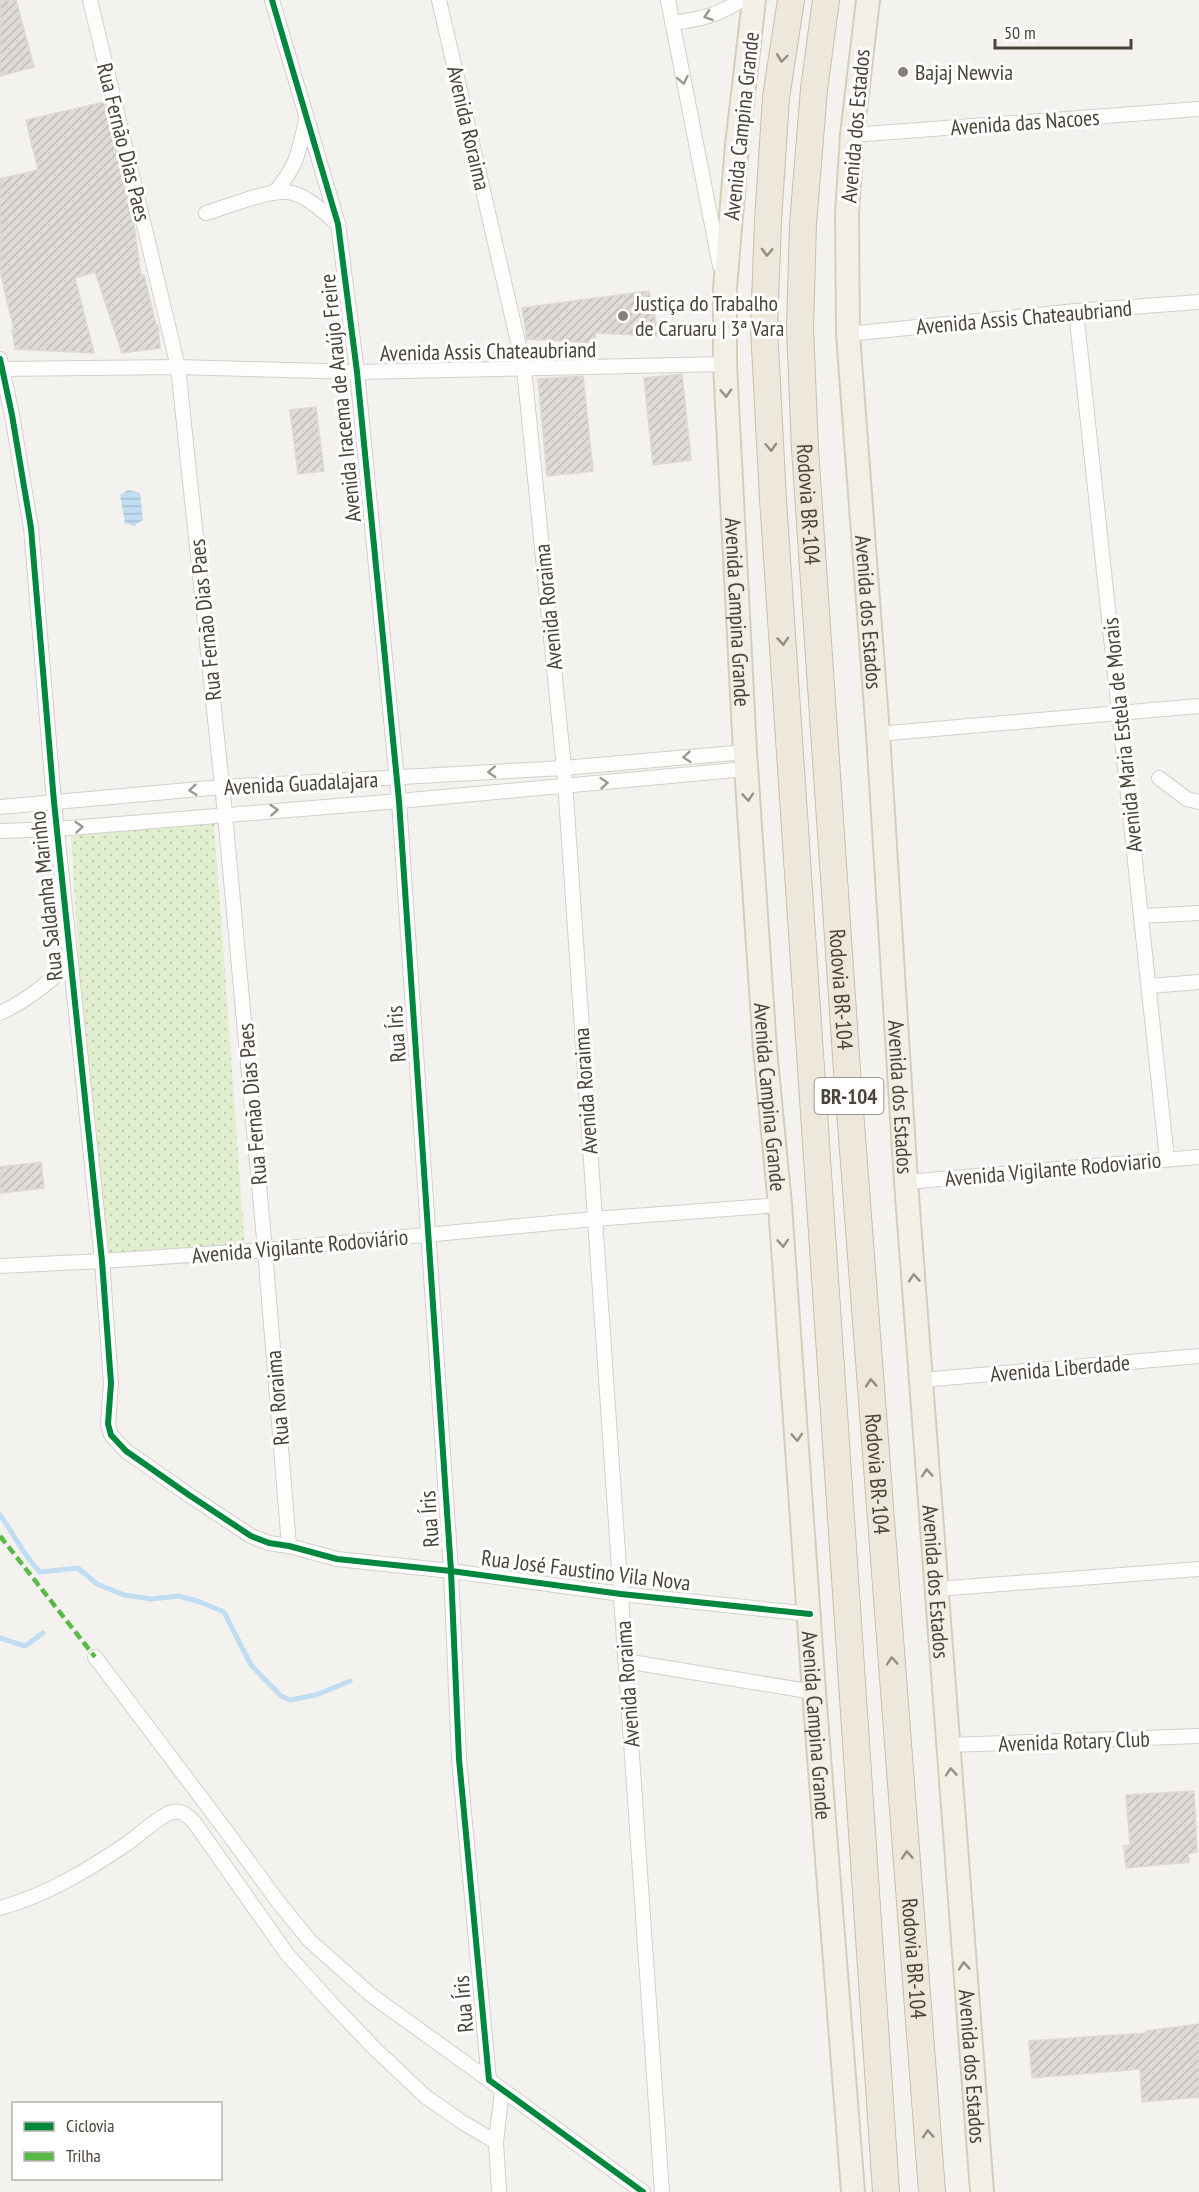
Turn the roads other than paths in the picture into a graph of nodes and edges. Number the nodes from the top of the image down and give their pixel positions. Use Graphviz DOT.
graph roads {
  1 [pos="90,0"];
  2 [pos="272,0"];
  3 [pos="439,0"];
  4 [pos="668,0"];
  5 [pos="741,0"];
  6 [pos="754,0"];
  7 [pos="791,0"];
  8 [pos="826,0"];
  9 [pos="868,0"];
  10 [pos="672,23"];
  11 [pos="1199,109"];
  12 [pos="306,117"];
  13 [pos="852,135"];
  14 [pos="274,193"];
  15 [pos="206,213"];
  16 [pos="338,224"];
  17 [pos="725,288"];
  18 [pos="1199,302"];
  19 [pos="1076,311"];
  20 [pos="848,334"];
  21 [pos="725,364"];
  22 [pos="1,366"];
  23 [pos="178,367"];
  24 [pos="524,368"];
  25 [pos="357,372"];
  26 [pos="1199,706"];
  27 [pos="1119,712"];
  28 [pos="878,734"];
  29 [pos="746,761"];
  30 [pos="564,768"];
  31 [pos="397,777"];
  32 [pos="1159,778"];
  33 [pos="564,786"];
  34 [pos="222,787"];
  35 [pos="399,801"];
  36 [pos="54,802"];
  37 [pos="1199,802"];
  38 [pos="0,807"];
  39 [pos="225,814"];
  40 [pos="57,829"];
  41 [pos="0,831"];
  42 [pos="1199,913"];
  43 [pos="1142,915"];
  44 [pos="71,962"];
  45 [pos="1199,982"];
  46 [pos="1150,986"];
  47 [pos="0,1013"];
  48 [pos="1199,1157"];
  49 [pos="1167,1159"];
  50 [pos="906,1182"];
  51 [pos="780,1205"];
  52 [pos="594,1219"];
  53 [pos="427,1236"];
  54 [pos="265,1250"];
  55 [pos="102,1262"];
  56 [pos="0,1266"];
  57 [pos="1199,1356"];
  58 [pos="922,1380"];
  59 [pos="109,1431"];
  60 [pos="289,1546"];
  61 [pos="1199,1569"];
  62 [pos="451,1571"];
  63 [pos="936,1589"];
  64 [pos="621,1594"];
  65 [pos="810,1614"];
  66 [pos="95,1658"];
  67 [pos="625,1661"];
  68 [pos="814,1692"];
  69 [pos="1199,1736"];
  70 [pos="949,1745"];
  71 [pos="0,1908"];
  72 [pos="489,2080"];
  73 [pos="502,2090"];
  74 [pos="496,2142"];
  75 [pos="499,2192"];
  76 [pos="643,2192"];
  77 [pos="662,2192"];
  78 [pos="854,2192"];
  79 [pos="886,2192"];
  80 [pos="932,2192"];
  81 [pos="982,2192"];
  1 -- 23 [label="street, Rua Fernão Dias Paes"];
  2 -- 12 [label="street, Avenida Iracema de Araújo Freire"];
  3 -- 24 [label="street, Avenida Roraima"];
  4 -- 10 [label="street"];
  5 -- 10 [label="street, one-way"];
  6 -- 17 [label="main road, Avenida Campina Grande"];
  7 -- 79 [label="highway, Rodovia BR-104 / BR-104, one-way"];
  80 -- 8 [label="highway, Rodovia BR-104 / BR-104, one-way"];
  9 -- 13 [label="main road, Avenida dos Estados"];
  10 -- 17 [label="street, one-way"];
  11 -- 13 [label="street, Avenida das Nacoes"];
  12 -- 14 [label="street"];
  12 -- 16 [label="street, Avenida Iracema de Araújo Freire"];
  13 -- 20 [label="main road, Avenida dos Estados"];
  14 -- 15 [label="street"];
  14 -- 16 [label="street"];
  16 -- 25 [label="street, Avenida Iracema de Araújo Freire"];
  17 -- 21 [label="main road, Avenida Campina Grande"];
  18 -- 19 [label="street, Avenida Assis Chateaubriand"];
  19 -- 20 [label="street, Avenida Assis Chateaubriand"];
  19 -- 27 [label="street, Avenida Maria Estela de Morais"];
  20 -- 28 [label="main road, Avenida dos Estados"];
  21 -- 24 [label="street, Avenida Assis Chateaubriand"];
  21 -- 29 [label="main road, Avenida Campina Grande, one-way"];
  22 -- 23 [label="street, Avenida Assis Chateaubriand"];
  22 -- 36 [label="street, Rua Saldanha Marinho"];
  23 -- 25 [label="street, Avenida Assis Chateaubriand"];
  23 -- 34 [label="street, Rua Fernão Dias Paes"];
  24 -- 25 [label="street, Avenida Assis Chateaubriand"];
  24 -- 30 [label="street, Avenida Roraima"];
  25 -- 31 [label="street, Avenida Iracema de Araújo Freire"];
  26 -- 27 [label="street"];
  27 -- 28 [label="street"];
  27 -- 43 [label="street, Avenida Maria Estela de Morais"];
  28 -- 50 [label="main road, Avenida dos Estados"];
  29 -- 30 [label="street, Avenida Guadalajara, one-way"];
  33 -- 29 [label="street, one-way"];
  29 -- 51 [label="main road, Avenida Campina Grande, one-way"];
  30 -- 31 [label="street, Avenida Guadalajara, one-way"];
  30 -- 33 [label="street, Avenida Roraima"];
  31 -- 34 [label="street, Avenida Guadalajara"];
  31 -- 35 [label="street, Avenida Iracema de Araújo Freire"];
  32 -- 37 [label="street"];
  33 -- 35 [label="street"];
  33 -- 52 [label="street, Avenida Roraima"];
  34 -- 36 [label="street, Avenida Guadalajara, one-way"];
  34 -- 39 [label="street, Rua Fernão Dias Paes"];
  39 -- 35 [label="street, one-way"];
  35 -- 53 [label="street, Rua Íris"];
  36 -- 38 [label="street, Avenida Guadalajara"];
  36 -- 40 [label="street, Rua Saldanha Marinho"];
  40 -- 39 [label="street, one-way"];
  39 -- 54 [label="street, Rua Fernão Dias Paes"];
  40 -- 41 [label="street"];
  40 -- 44 [label="street, Rua Saldanha Marinho"];
  42 -- 43 [label="street"];
  43 -- 46 [label="street, Avenida Maria Estela de Morais"];
  44 -- 47 [label="street"];
  44 -- 55 [label="street, Rua Saldanha Marinho"];
  45 -- 46 [label="street"];
  46 -- 49 [label="street, Avenida Maria Estela de Morais"];
  48 -- 49 [label="street, Avenida Vigilante Rodoviario"];
  49 -- 50 [label="street, Avenida Vigilante Rodoviario"];
  58 -- 50 [label="main road, Avenida dos Estados, one-way"];
  51 -- 52 [label="street, Avenida Vigilante Rodoviário"];
  51 -- 65 [label="main road, Avenida Campina Grande, one-way"];
  52 -- 53 [label="street, Avenida Vigilante Rodoviário"];
  52 -- 64 [label="street, Avenida Roraima"];
  53 -- 54 [label="street, Avenida Vigilante Rodoviário"];
  53 -- 62 [label="street, Rua Íris"];
  54 -- 55 [label="street, Avenida Vigilante Rodoviário"];
  54 -- 60 [label="street, Rua Roraima"];
  55 -- 56 [label="street, Avenida Vigilante Rodoviário"];
  55 -- 59 [label="street, Rua Saldanha Marinho"];
  57 -- 58 [label="street, Avenida Liberdade"];
  63 -- 58 [label="main road, Avenida dos Estados, one-way"];
  59 -- 60 [label="street, Rua José Faustino Vila Nova"];
  60 -- 62 [label="street, Rua José Faustino Vila Nova"];
  61 -- 63 [label="street"];
  62 -- 64 [label="street, Rua José Faustino Vila Nova"];
  62 -- 72 [label="street, Rua Íris"];
  63 -- 70 [label="main road, Avenida dos Estados"];
  64 -- 65 [label="street, Rua José Faustino Vila Nova"];
  64 -- 67 [label="street, Avenida Roraima"];
  65 -- 68 [label="main road, Avenida Campina Grande"];
  66 -- 72 [label="street"];
  67 -- 68 [label="street"];
  67 -- 77 [label="street, Avenida Roraima"];
  68 -- 78 [label="main road, Avenida Campina Grande"];
  69 -- 70 [label="street, Avenida Rotary Club"];
  81 -- 70 [label="main road, Avenida dos Estados, one-way"];
  71 -- 74 [label="street"];
  72 -- 73 [label="street"];
  73 -- 74 [label="street"];
  73 -- 76 [label="street"];
  74 -- 75 [label="street"];
}
